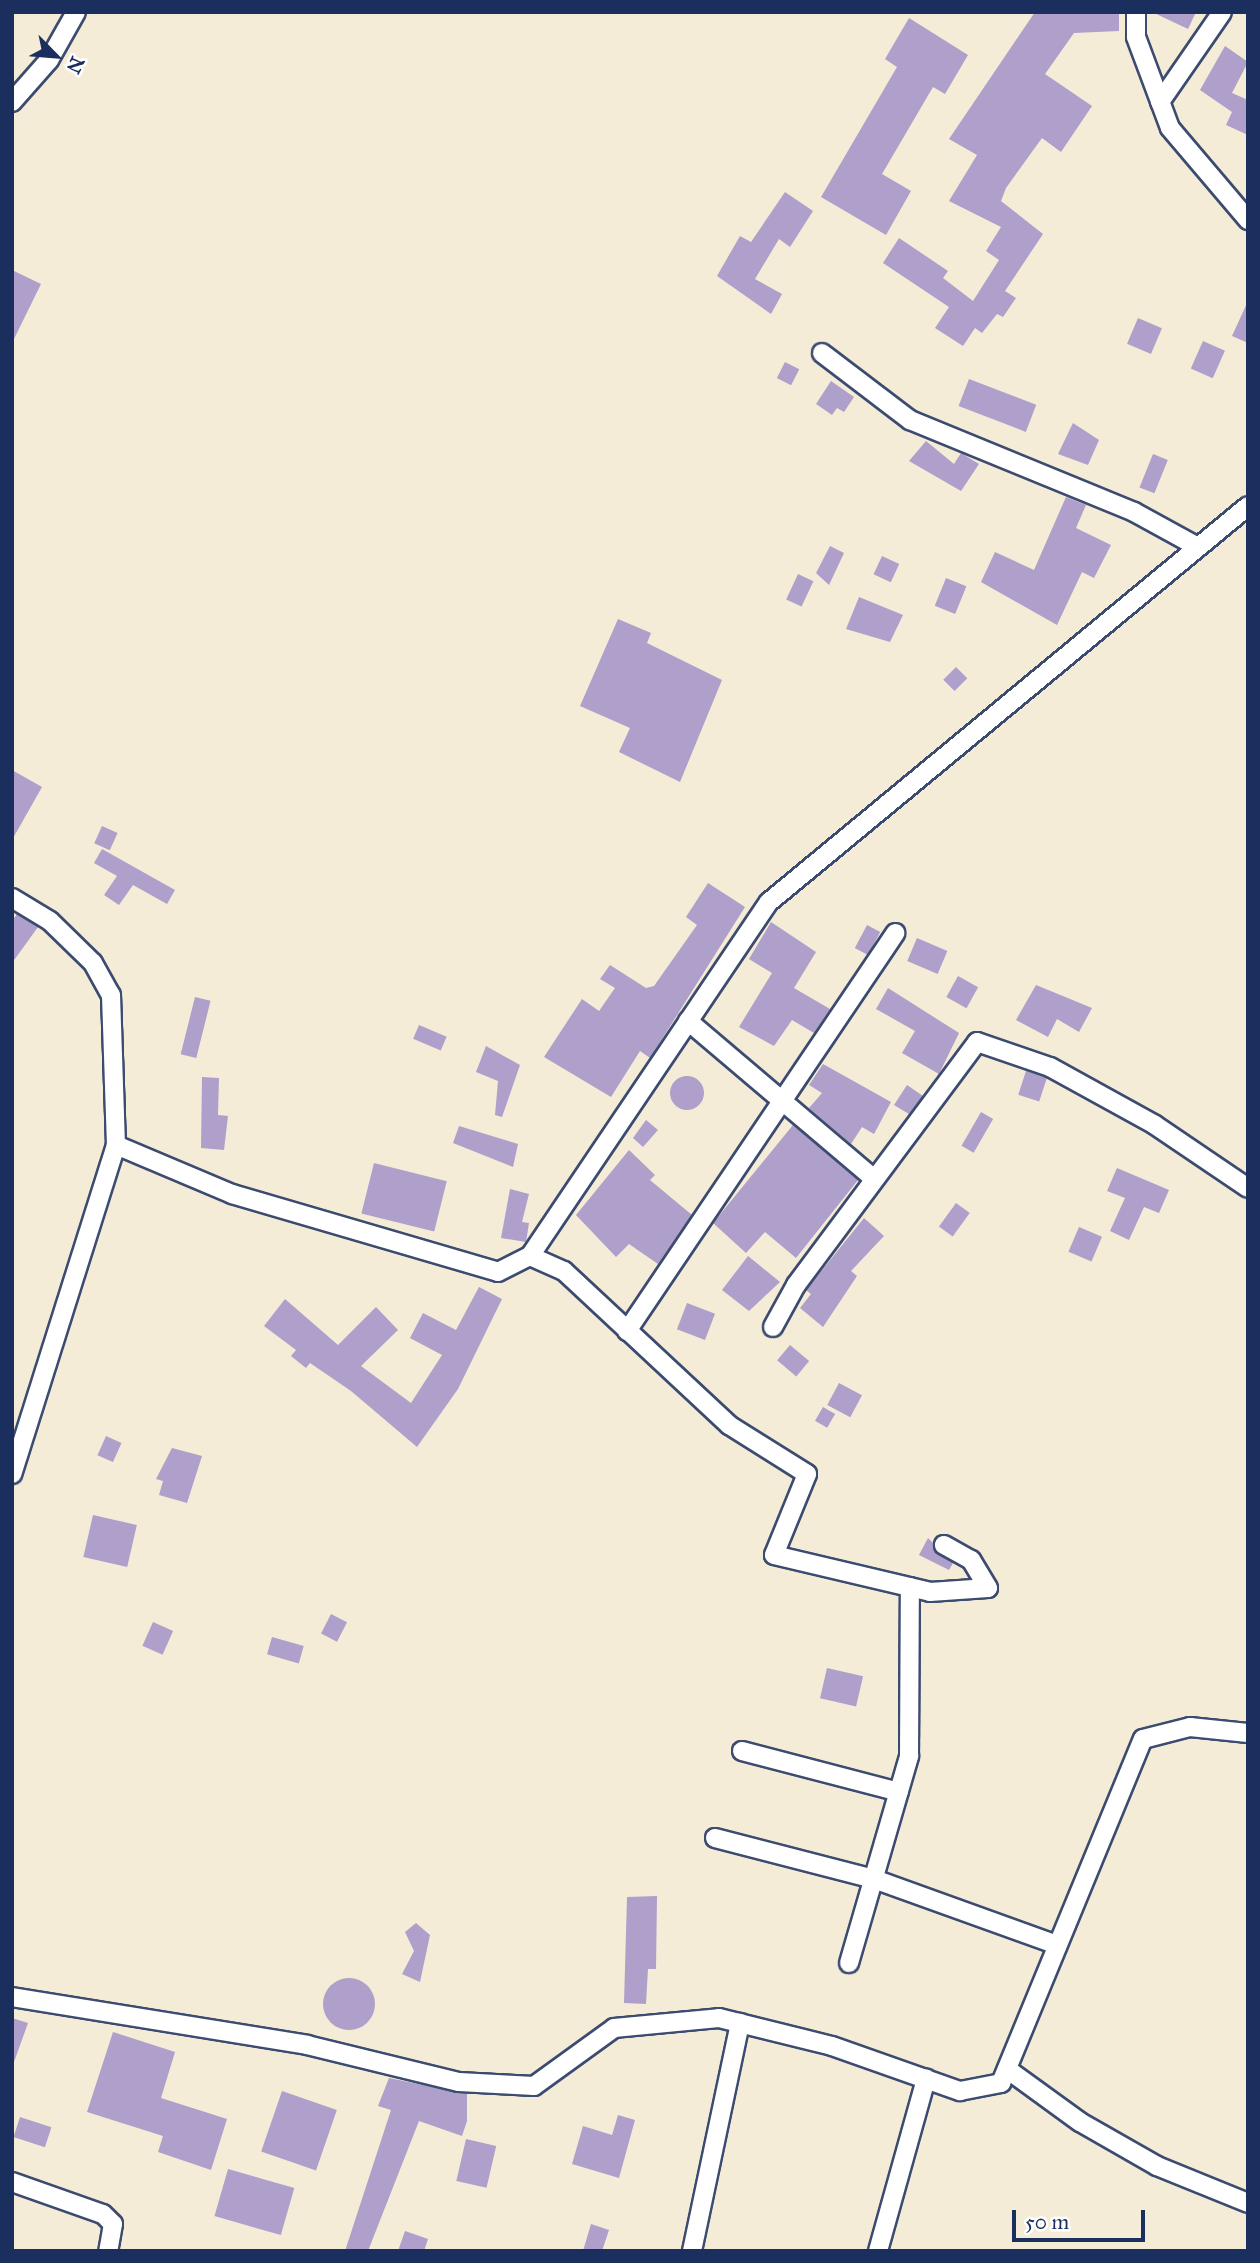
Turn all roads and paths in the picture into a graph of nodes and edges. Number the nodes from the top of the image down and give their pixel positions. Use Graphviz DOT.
graph roads {
  1 [pos="76,12"];
  2 [pos="1136,12"];
  3 [pos="1222,12"];
  4 [pos="12,102"];
  5 [pos="1160,102"];
  6 [pos="1248,220"];
  7 [pos="822,353"];
  8 [pos="1248,506"];
  9 [pos="1198,547"];
  10 [pos="12,898"];
  11 [pos="895,933"];
  12 [pos="688,1021"];
  13 [pos="780,1103"];
  14 [pos="116,1145"];
  15 [pos="873,1178"];
  16 [pos="1248,1188"];
  17 [pos="530,1256"];
  18 [pos="773,1327"];
  19 [pos="627,1331"];
  20 [pos="12,1474"];
  21 [pos="944,1545"];
  22 [pos="910,1587"];
  23 [pos="1248,1733"];
  24 [pos="742,1751"];
  25 [pos="899,1791"];
  26 [pos="715,1838"];
  27 [pos="874,1879"];
  28 [pos="1057,1945"];
  29 [pos="849,1963"];
  30 [pos="12,1997"];
  31 [pos="740,2023"];
  32 [pos="1007,2069"];
  33 [pos="926,2079"];
  34 [pos="12,2182"];
  35 [pos="1248,2203"];
  36 [pos="108,2251"];
  37 [pos="692,2251"];
  38 [pos="878,2251"];
  1 -- 4 [label="street"];
  2 -- 5 [label="street"];
  3 -- 5 [label="street"];
  5 -- 6 [label="street"];
  7 -- 9 [label="street"];
  8 -- 9 [label="street"];
  9 -- 12 [label="street"];
  10 -- 14 [label="street"];
  11 -- 13 [label="street"];
  12 -- 13 [label="street"];
  12 -- 17 [label="street"];
  13 -- 15 [label="street"];
  13 -- 19 [label="street"];
  14 -- 17 [label="street"];
  14 -- 20 [label="street"];
  15 -- 16 [label="street"];
  15 -- 18 [label="street"];
  17 -- 19 [label="street"];
  19 -- 22 [label="street"];
  21 -- 22 [label="street"];
  22 -- 25 [label="street"];
  23 -- 28 [label="street"];
  24 -- 25 [label="street"];
  25 -- 27 [label="street"];
  26 -- 27 [label="street"];
  27 -- 28 [label="street"];
  27 -- 29 [label="street"];
  28 -- 32 [label="street"];
  30 -- 31 [label="street"];
  31 -- 33 [label="street"];
  31 -- 37 [label="street"];
  32 -- 33 [label="street"];
  32 -- 35 [label="street"];
  33 -- 38 [label="street"];
  34 -- 36 [label="street"];
}
